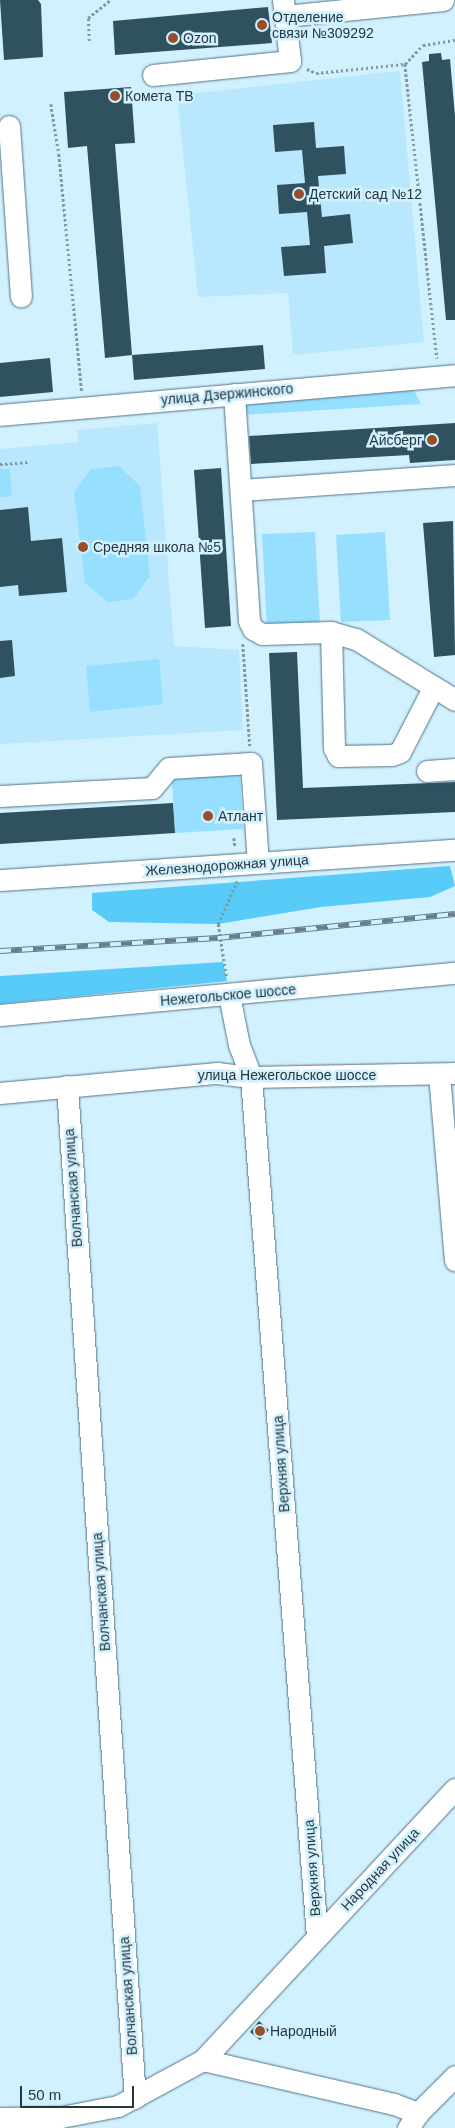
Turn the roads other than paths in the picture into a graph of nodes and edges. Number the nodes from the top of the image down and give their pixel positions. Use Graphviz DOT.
graph roads {
  1 [pos="443,0"];
  2 [pos="284,8"];
  3 [pos="153,75"];
  4 [pos="9,126"];
  5 [pos="20,297"];
  6 [pos="455,375"];
  7 [pos="234,394"];
  8 [pos="0,415"];
  9 [pos="455,475"];
  10 [pos="241,490"];
  11 [pos="331,632"];
  12 [pos="433,688"];
  13 [pos="455,700"];
  14 [pos="455,769"];
  15 [pos="427,771"];
  16 [pos="0,796"];
  17 [pos="455,850"];
  18 [pos="258,863"];
  19 [pos="0,880"];
  20 [pos="455,973"];
  21 [pos="229,995"];
  22 [pos="0,1015"];
  23 [pos="447,1073"];
  24 [pos="251,1077"];
  25 [pos="67,1086"];
  26 [pos="0,1093"];
  27 [pos="455,1260"];
  28 [pos="455,1789"];
  29 [pos="317,1936"];
  30 [pos="203,2060"];
  31 [pos="455,2076"];
  32 [pos="135,2098"];
  33 [pos="0,2118"];
  34 [pos="86,2121"];
  35 [pos="413,2121"];
  1 -- 2 [label="street"];
  2 -- 3 [label="street"];
  4 -- 5 [label="street"];
  6 -- 7 [label="street, улица Дзержинского"];
  7 -- 8 [label="street, улица Дзержинского"];
  7 -- 10 [label="street"];
  9 -- 10 [label="street"];
  10 -- 11 [label="street"];
  11 -- 12 [label="street"];
  11 -- 12 [label="street"];
  12 -- 13 [label="street"];
  14 -- 15 [label="street"];
  16 -- 18 [label="street"];
  17 -- 18 [label="street, Железнодорожная улица"];
  18 -- 19 [label="street, Железнодорожная улица"];
  20 -- 21 [label="street, Нежегольское шоссе"];
  21 -- 22 [label="street, Нежегольское шоссе"];
  21 -- 24 [label="street, Верхняя улица"];
  23 -- 24 [label="street, улица Нежегольское шоссе"];
  23 -- 27 [label="street"];
  24 -- 25 [label="street, улица Нежегольское шоссе"];
  24 -- 29 [label="street, Верхняя улица"];
  25 -- 26 [label="street, улица Нежегольское шоссе"];
  25 -- 32 [label="street, Волчанская улица"];
  28 -- 29 [label="street, Народная улица"];
  29 -- 30 [label="street, Народная улица"];
  30 -- 32 [label="street, Народная улица"];
  30 -- 35 [label="street"];
  31 -- 35 [label="street"];
  32 -- 34 [label="street, Народная улица"];
  33 -- 34 [label="street, Народная улица"];
}
